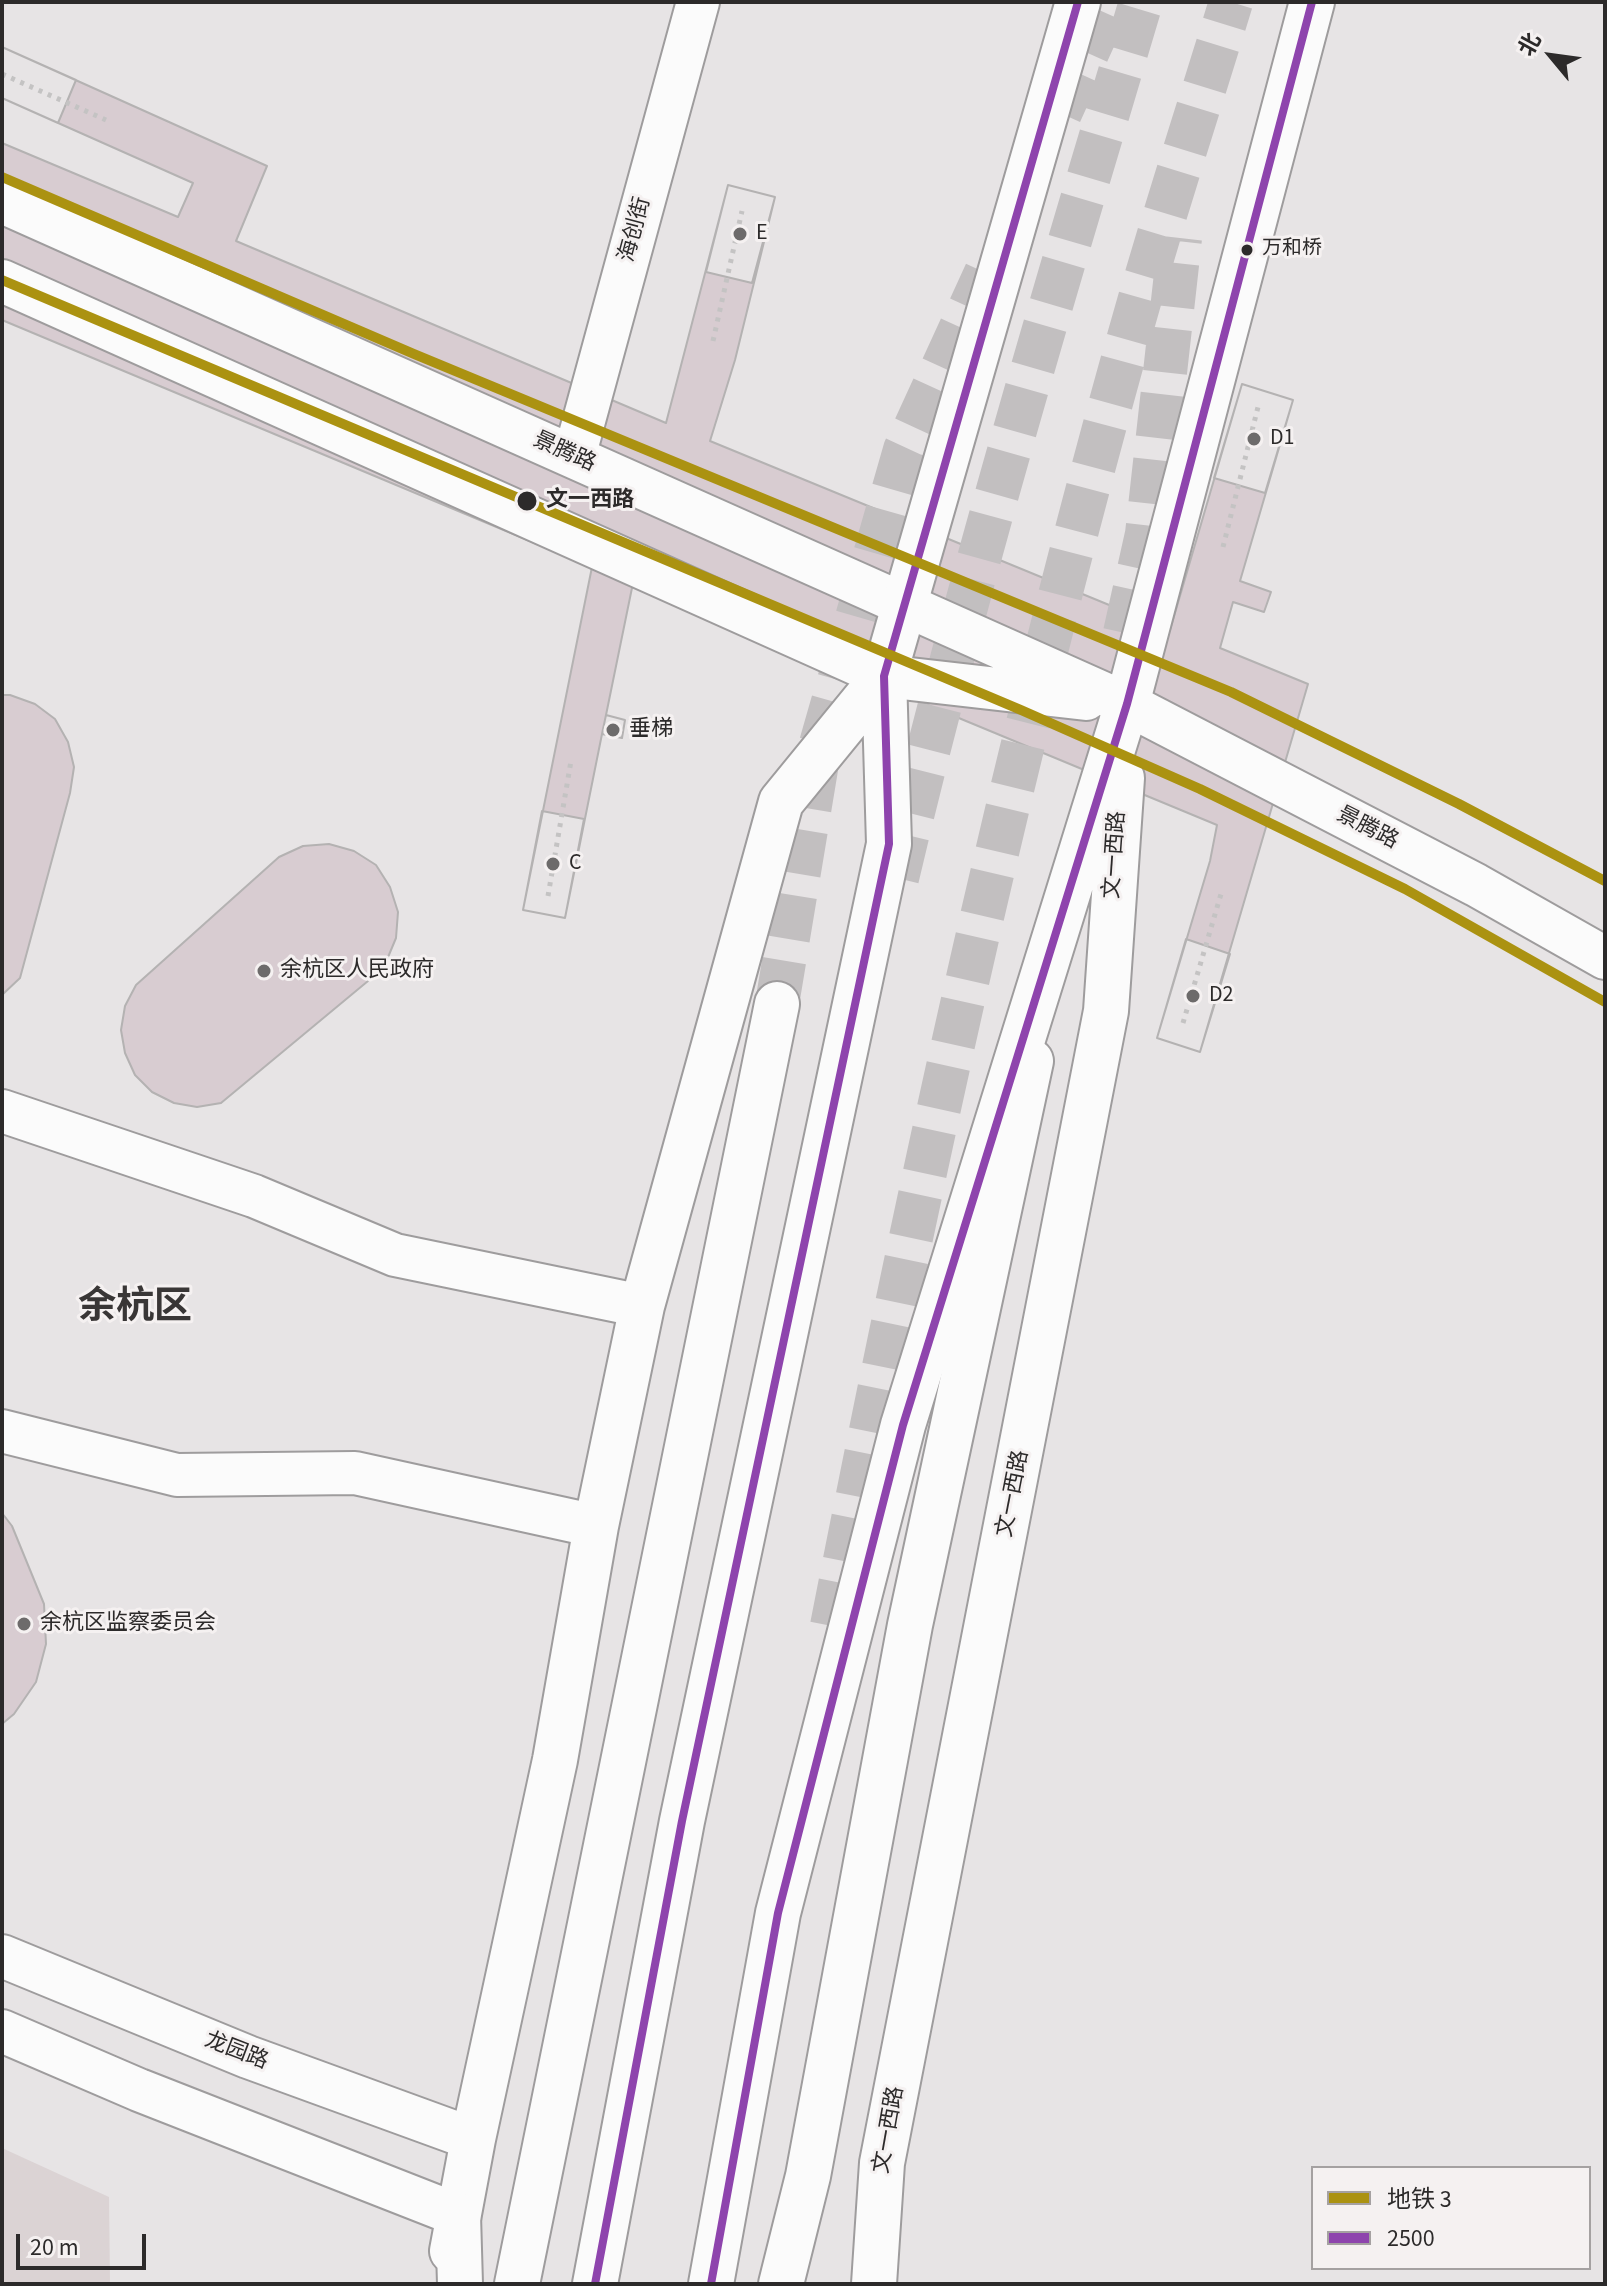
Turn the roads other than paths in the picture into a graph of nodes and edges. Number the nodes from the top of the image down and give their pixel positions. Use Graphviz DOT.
graph roads {
  1 [pos="698,2"];
  2 [pos="1078,2"];
  3 [pos="1312,2"];
  4 [pos="2,202"];
  5 [pos="2,281"];
  6 [pos="574,457"];
  7 [pos="904,604"];
  8 [pos="884,676"];
  9 [pos="1127,704"];
  10 [pos="1605,958"];
  11 [pos="777,1004"];
  12 [pos="1031,1061"];
  13 [pos="2,1111"];
  14 [pos="642,1306"];
  15 [pos="2,1431"];
  16 [pos="596,1526"];
  17 [pos="2,1956"];
  18 [pos="2,2031"];
  19 [pos="473,2139"];
  20 [pos="808,2176"];
  21 [pos="458,2215"];
  22 [pos="528,2228"];
  23 [pos="446,2284"];
  24 [pos="460,2284"];
  25 [pos="517,2284"];
  26 [pos="526,2284"];
  27 [pos="595,2284"];
  28 [pos="711,2284"];
  29 [pos="781,2284"];
  30 [pos="798,2284"];
  31 [pos="874,2284"];
  1 -- 6 [label="street, 海创街"];
  2 -- 7 [label="main road"];
  3 -- 9 [label="main road"];
  4 -- 6 [label="street, 景腾路"];
  5 -- 8 [label="street, 景腾路"];
  6 -- 7 [label="street, 景腾路"];
  7 -- 8 [label="main road"];
  7 -- 9 [label="street, 景腾路"];
  8 -- 9 [label="street, 景腾路"];
  8 -- 14 [label="main road"];
  8 -- 27 [label="main road"];
  9 -- 10 [label="street, 景腾路"];
  9 -- 28 [label="main road, 文一西路"];
  9 -- 31 [label="main road, 文一西路"];
  11 -- 22 [label="main road"];
  12 -- 20 [label="main road"];
  13 -- 14 [label="street"];
  14 -- 16 [label="main road"];
  15 -- 16 [label="street"];
  16 -- 19 [label="main road"];
  17 -- 19 [label="street, 龙园路"];
  18 -- 21 [label="street"];
  19 -- 21 [label="main road"];
  20 -- 29 [label="main road"];
  20 -- 30 [label="main road"];
  21 -- 23 [label="main road"];
  21 -- 24 [label="main road"];
  22 -- 25 [label="main road"];
  22 -- 26 [label="main road"];
}
